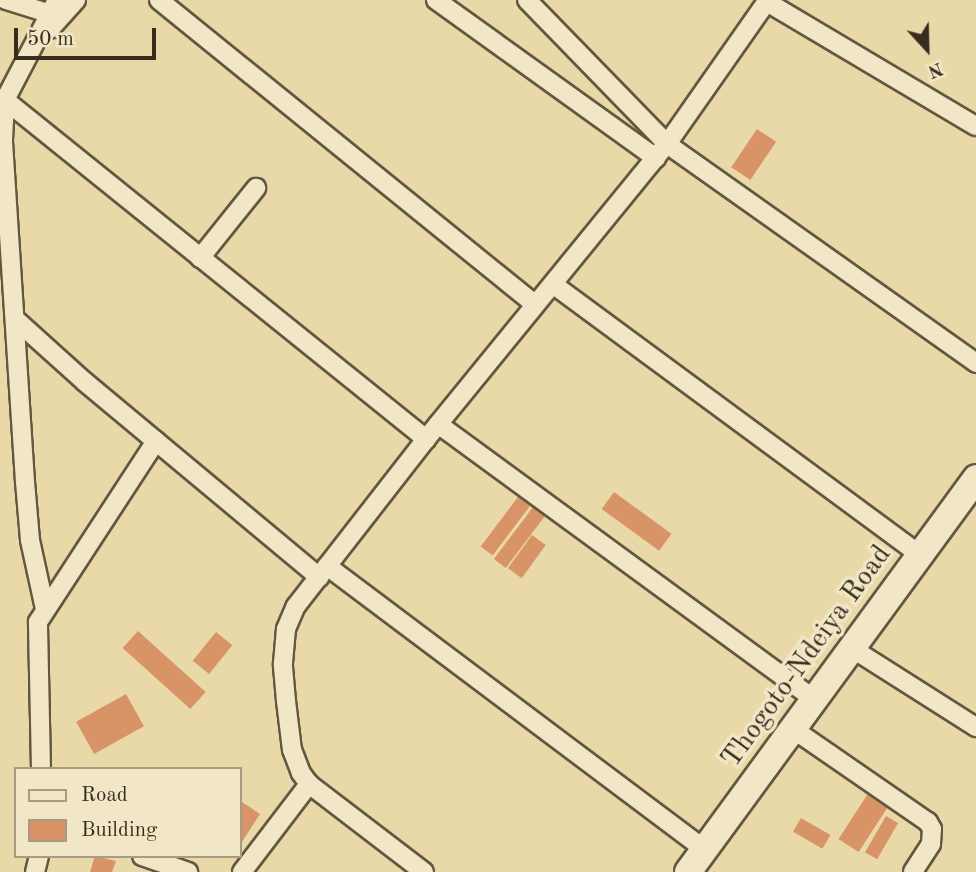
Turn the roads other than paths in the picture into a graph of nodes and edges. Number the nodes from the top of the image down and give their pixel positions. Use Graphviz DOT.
graph roads {
  1 [pos="6,0"];
  2 [pos="76,0"];
  3 [pos="159,0"];
  4 [pos="436,0"];
  5 [pos="527,0"];
  6 [pos="768,1"];
  7 [pos="54,7"];
  8 [pos="28,54"];
  9 [pos="5,100"];
  10 [pos="976,126"];
  11 [pos="662,151"];
  12 [pos="256,188"];
  13 [pos="200,258"];
  14 [pos="554,285"];
  15 [pos="535,304"];
  16 [pos="15,319"];
  17 [pos="976,363"];
  18 [pos="438,424"];
  19 [pos="426,439"];
  20 [pos="156,441"];
  21 [pos="975,482"];
  22 [pos="920,555"];
  23 [pos="323,571"];
  24 [pos="45,609"];
  25 [pos="853,649"];
  26 [pos="815,700"];
  27 [pos="976,727"];
  28 [pos="793,729"];
  29 [pos="41,767"];
  30 [pos="309,784"];
  31 [pos="704,849"];
  32 [pos="148,858"];
  33 [pos="188,872"];
  34 [pos="242,872"];
  35 [pos="424,872"];
  36 [pos="688,872"];
  37 [pos="913,872"];
  1 -- 7 [label="street"];
  2 -- 8 [label="street"];
  3 -- 15 [label="street"];
  4 -- 11 [label="street"];
  5 -- 11 [label="street"];
  6 -- 10 [label="street"];
  6 -- 11 [label="street"];
  7 -- 8 [label="street"];
  8 -- 9 [label="street"];
  9 -- 13 [label="street"];
  9 -- 16 [label="street"];
  11 -- 14 [label="street"];
  11 -- 17 [label="street"];
  12 -- 13 [label="street"];
  13 -- 19 [label="street"];
  14 -- 15 [label="street"];
  14 -- 22 [label="street"];
  15 -- 18 [label="street"];
  16 -- 20 [label="street"];
  16 -- 24 [label="street"];
  18 -- 19 [label="street"];
  18 -- 26 [label="street"];
  19 -- 23 [label="street"];
  20 -- 23 [label="street"];
  20 -- 24 [label="street"];
  21 -- 22 [label="main road, Thogoto-Ndeiya Road"];
  22 -- 25 [label="main road, Thogoto-Ndeiya Road"];
  23 -- 30 [label="street"];
  23 -- 31 [label="street"];
  24 -- 29 [label="street"];
  25 -- 26 [label="main road, Thogoto-Ndeiya Road"];
  25 -- 27 [label="street"];
  26 -- 28 [label="main road, Thogoto-Ndeiya Road"];
  28 -- 31 [label="main road, Thogoto-Ndeiya Road"];
  28 -- 37 [label="street"];
  30 -- 34 [label="street"];
  30 -- 35 [label="street"];
  31 -- 36 [label="main road, Thogoto-Ndeiya Road"];
  32 -- 33 [label="street"];
}
